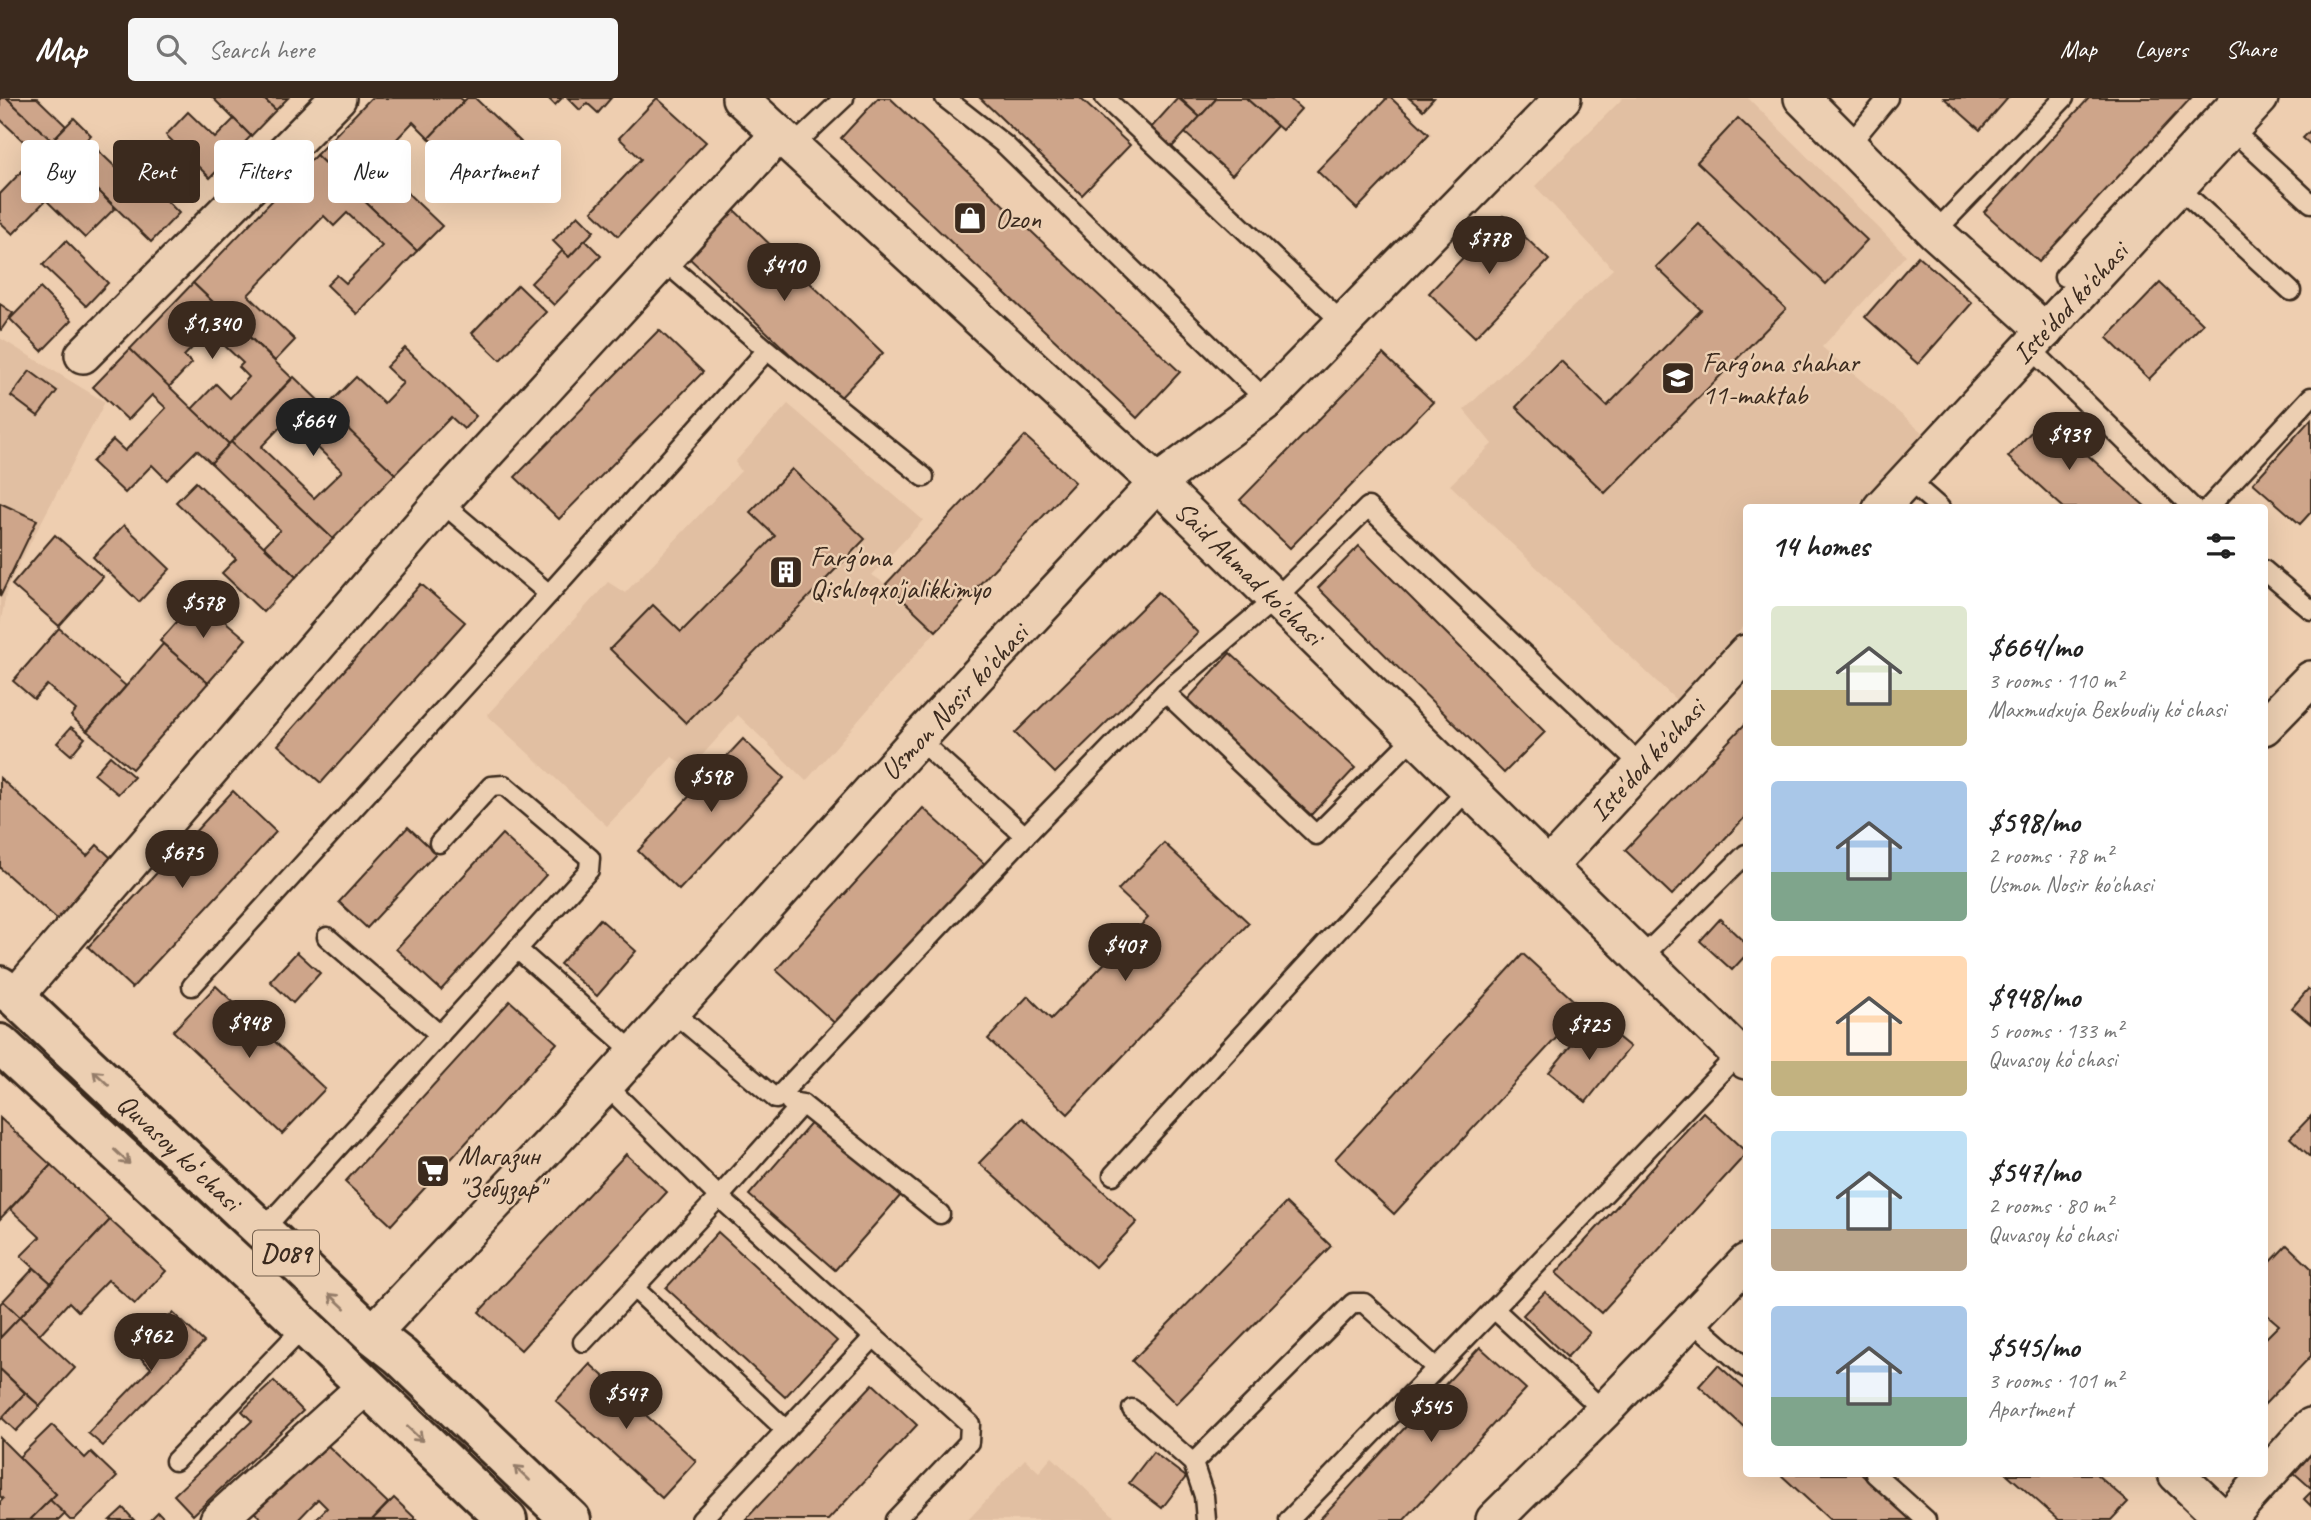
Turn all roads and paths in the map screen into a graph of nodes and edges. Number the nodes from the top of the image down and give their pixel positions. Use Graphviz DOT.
graph roads {
  1 [pos="338,98"];
  2 [pos="740,98"];
  3 [pos="844,98"];
  4 [pos="945,98"];
  5 [pos="1105,98"];
  6 [pos="1563,98"];
  7 [pos="1802,98"];
  8 [pos="1888,98"];
  9 [pos="2064,98"];
  10 [pos="2260,98"];
  11 [pos="2231,114"];
  12 [pos="786,140"];
  13 [pos="1850,144"];
  14 [pos="2178,187"];
  15 [pos="2311,203"];
  16 [pos="1935,232"];
  17 [pos="664,261"];
  18 [pos="2064,277"];
  19 [pos="2291,291"];
  20 [pos="1343,323"];
  21 [pos="2037,339"];
  22 [pos="767,350"];
  23 [pos="83,355"];
  24 [pos="2311,397"];
  25 [pos="1267,401"];
  26 [pos="924,477"];
  27 [pos="1907,479"];
  28 [pos="1157,483"];
  29 [pos="441,502"];
  30 [pos="1885,504"];
  31 [pos="1935,504"];
  32 [pos="2189,504"];
  33 [pos="2212,504"];
  34 [pos="2268,573"];
  35 [pos="549,594"];
  36 [pos="1275,599"];
  37 [pos="2311,610"];
  38 [pos="1743,656"];
  39 [pos="2311,679"];
  40 [pos="1165,692"];
  41 [pos="2268,723"];
  42 [pos="1415,736"];
  43 [pos="918,739"];
  44 [pos="1642,766"];
  45 [pos="1468,789"];
  46 [pos="1025,836"];
  47 [pos="439,843"];
  48 [pos="1743,857"];
  49 [pos="1548,867"];
  50 [pos="327,937"];
  51 [pos="517,949"];
  52 [pos="1641,958"];
  53 [pos="192,986"];
  54 [pos="7,992"];
  55 [pos="673,1012"];
  56 [pos="440,1035"];
  57 [pos="0,1044"];
  58 [pos="634,1052"];
  59 [pos="1743,1056"];
  60 [pos="606,1085"];
  61 [pos="776,1099"];
  62 [pos="802,1104"];
  63 [pos="1113,1175"];
  64 [pos="719,1197"];
  65 [pos="940,1214"];
  66 [pos="262,1230"];
  67 [pos="1743,1265"];
  68 [pos="634,1288"];
  69 [pos="1494,1309"];
  70 [pos="1691,1320"];
  71 [pos="304,1327"];
  72 [pos="372,1334"];
  73 [pos="873,1338"];
  74 [pos="583,1342"];
  75 [pos="1743,1365"];
  76 [pos="1436,1368"];
  77 [pos="365,1387"];
  78 [pos="1132,1409"];
  79 [pos="1604,1411"];
  80 [pos="2311,1426"];
  81 [pos="786,1430"];
  82 [pos="175,1461"];
  83 [pos="1194,1462"];
  84 [pos="2268,1474"];
  85 [pos="1878,1477"];
  86 [pos="2179,1477"];
  87 [pos="2265,1477"];
  88 [pos="218,1520"];
  89 [pos="507,1520"];
  90 [pos="571,1520"];
  91 [pos="701,1520"];
  92 [pos="895,1520"];
  93 [pos="1206,1520"];
  94 [pos="1289,1520"];
  95 [pos="1494,1520"];
  96 [pos="1926,1520"];
  97 [pos="2226,1520"];
  1 -- 23 [label="street"];
  2 -- 12 [label="street, Said Ahmad ko'chasi"];
  3 -- 12 [label="lane"];
  4 -- 25 [label="lane"];
  5 -- 20 [label="lane"];
  6 -- 20 [label="street, Usmon Nosir ko'chasi"];
  7 -- 13 [label="street"];
  8 -- 13 [label="lane"];
  9 -- 16 [label="lane"];
  10 -- 11 [label="street, Iste'dod ko'chasi"];
  11 -- 14 [label="street, Iste'dod ko'chasi"];
  11 -- 15 [label="lane"];
  11 -- 18 [label="lane"];
  12 -- 17 [label="street"];
  12 -- 28 [label="street, Said Ahmad ko'chasi"];
  13 -- 16 [label="street"];
  14 -- 19 [label="lane"];
  14 -- 21 [label="street, Iste'dod ko'chasi"];
  16 -- 21 [label="street"];
  17 -- 22 [label="lane"];
  17 -- 29 [label="street"];
  20 -- 25 [label="street, Usmon Nosir ko'chasi"];
  21 -- 27 [label="street, Iste'dod ko'chasi"];
  21 -- 32 [label="lane"];
  22 -- 26 [label="lane"];
  22 -- 35 [label="lane"];
  24 -- 33 [label="lane"];
  25 -- 28 [label="street, Usmon Nosir ko'chasi"];
  27 -- 30 [label="street, Iste'dod ko'chasi"];
  27 -- 31 [label="lane"];
  28 -- 36 [label="street, Said Ahmad ko'chasi"];
  28 -- 43 [label="street, Usmon Nosir ko'chasi"];
  29 -- 35 [label="lane"];
  29 -- 54 [label="street"];
  34 -- 37 [label="lane"];
  35 -- 53 [label="lane"];
  36 -- 40 [label="lane"];
  36 -- 42 [label="street, Said Ahmad ko'chasi"];
  36 -- 44 [label="lane"];
  38 -- 44 [label="street, Iste'dod ko'chasi"];
  39 -- 41 [label="street"];
  40 -- 42 [label="lane"];
  40 -- 46 [label="lane"];
  42 -- 45 [label="street, Said Ahmad ko'chasi"];
  43 -- 46 [label="lane"];
  43 -- 55 [label="street, Usmon Nosir ko'chasi"];
  44 -- 49 [label="street, Iste'dod ko'chasi"];
  45 -- 49 [label="street, Said Ahmad ko'chasi"];
  45 -- 63 [label="lane"];
  46 -- 61 [label="lane"];
  47 -- 51 [label="lane"];
  48 -- 52 [label="lane"];
  49 -- 52 [label="street, Said Ahmad ko'chasi"];
  50 -- 56 [label="lane"];
  51 -- 56 [label="lane"];
  51 -- 58 [label="lane"];
  52 -- 59 [label="street, Said Ahmad ko'chasi"];
  66 -- 54 [label="main road, Quvasoy koʻchasi / D089, one-way"];
  55 -- 58 [label="street, Usmon Nosir ko'chasi"];
  55 -- 61 [label="lane"];
  56 -- 66 [label="lane"];
  57 -- 71 [label="main road, Quvasoy koʻchasi / D089, one-way"];
  58 -- 60 [label="street, Usmon Nosir ko'chasi"];
  59 -- 69 [label="lane"];
  60 -- 64 [label="lane"];
  60 -- 72 [label="street, Usmon Nosir ko'chasi"];
  61 -- 62 [label="lane"];
  62 -- 64 [label="lane"];
  62 -- 65 [label="lane"];
  64 -- 68 [label="lane"];
  64 -- 73 [label="lane"];
  72 -- 66 [label="main road, Quvasoy koʻchasi / D089, one-way"];
  67 -- 70 [label="street"];
  68 -- 74 [label="lane"];
  68 -- 81 [label="lane"];
  69 -- 76 [label="lane"];
  69 -- 79 [label="lane"];
  70 -- 75 [label="lane"];
  70 -- 79 [label="street"];
  71 -- 77 [label="main road, Quvasoy koʻchasi / D089"];
  71 -- 82 [label="lane"];
  90 -- 72 [label="main road, Quvasoy koʻchasi / D089, one-way"];
  73 -- 81 [label="lane"];
  73 -- 92 [label="lane"];
  76 -- 83 [label="lane"];
  76 -- 94 [label="lane"];
  77 -- 88 [label="street"];
  77 -- 89 [label="main road, Quvasoy koʻchasi / D089, one-way"];
  78 -- 83 [label="lane"];
  79 -- 95 [label="street"];
  80 -- 84 [label="street"];
  81 -- 91 [label="lane"];
  83 -- 93 [label="lane"];
  85 -- 96 [label="lane"];
  86 -- 97 [label="street"];
  87 -- 97 [label="street"];
}
